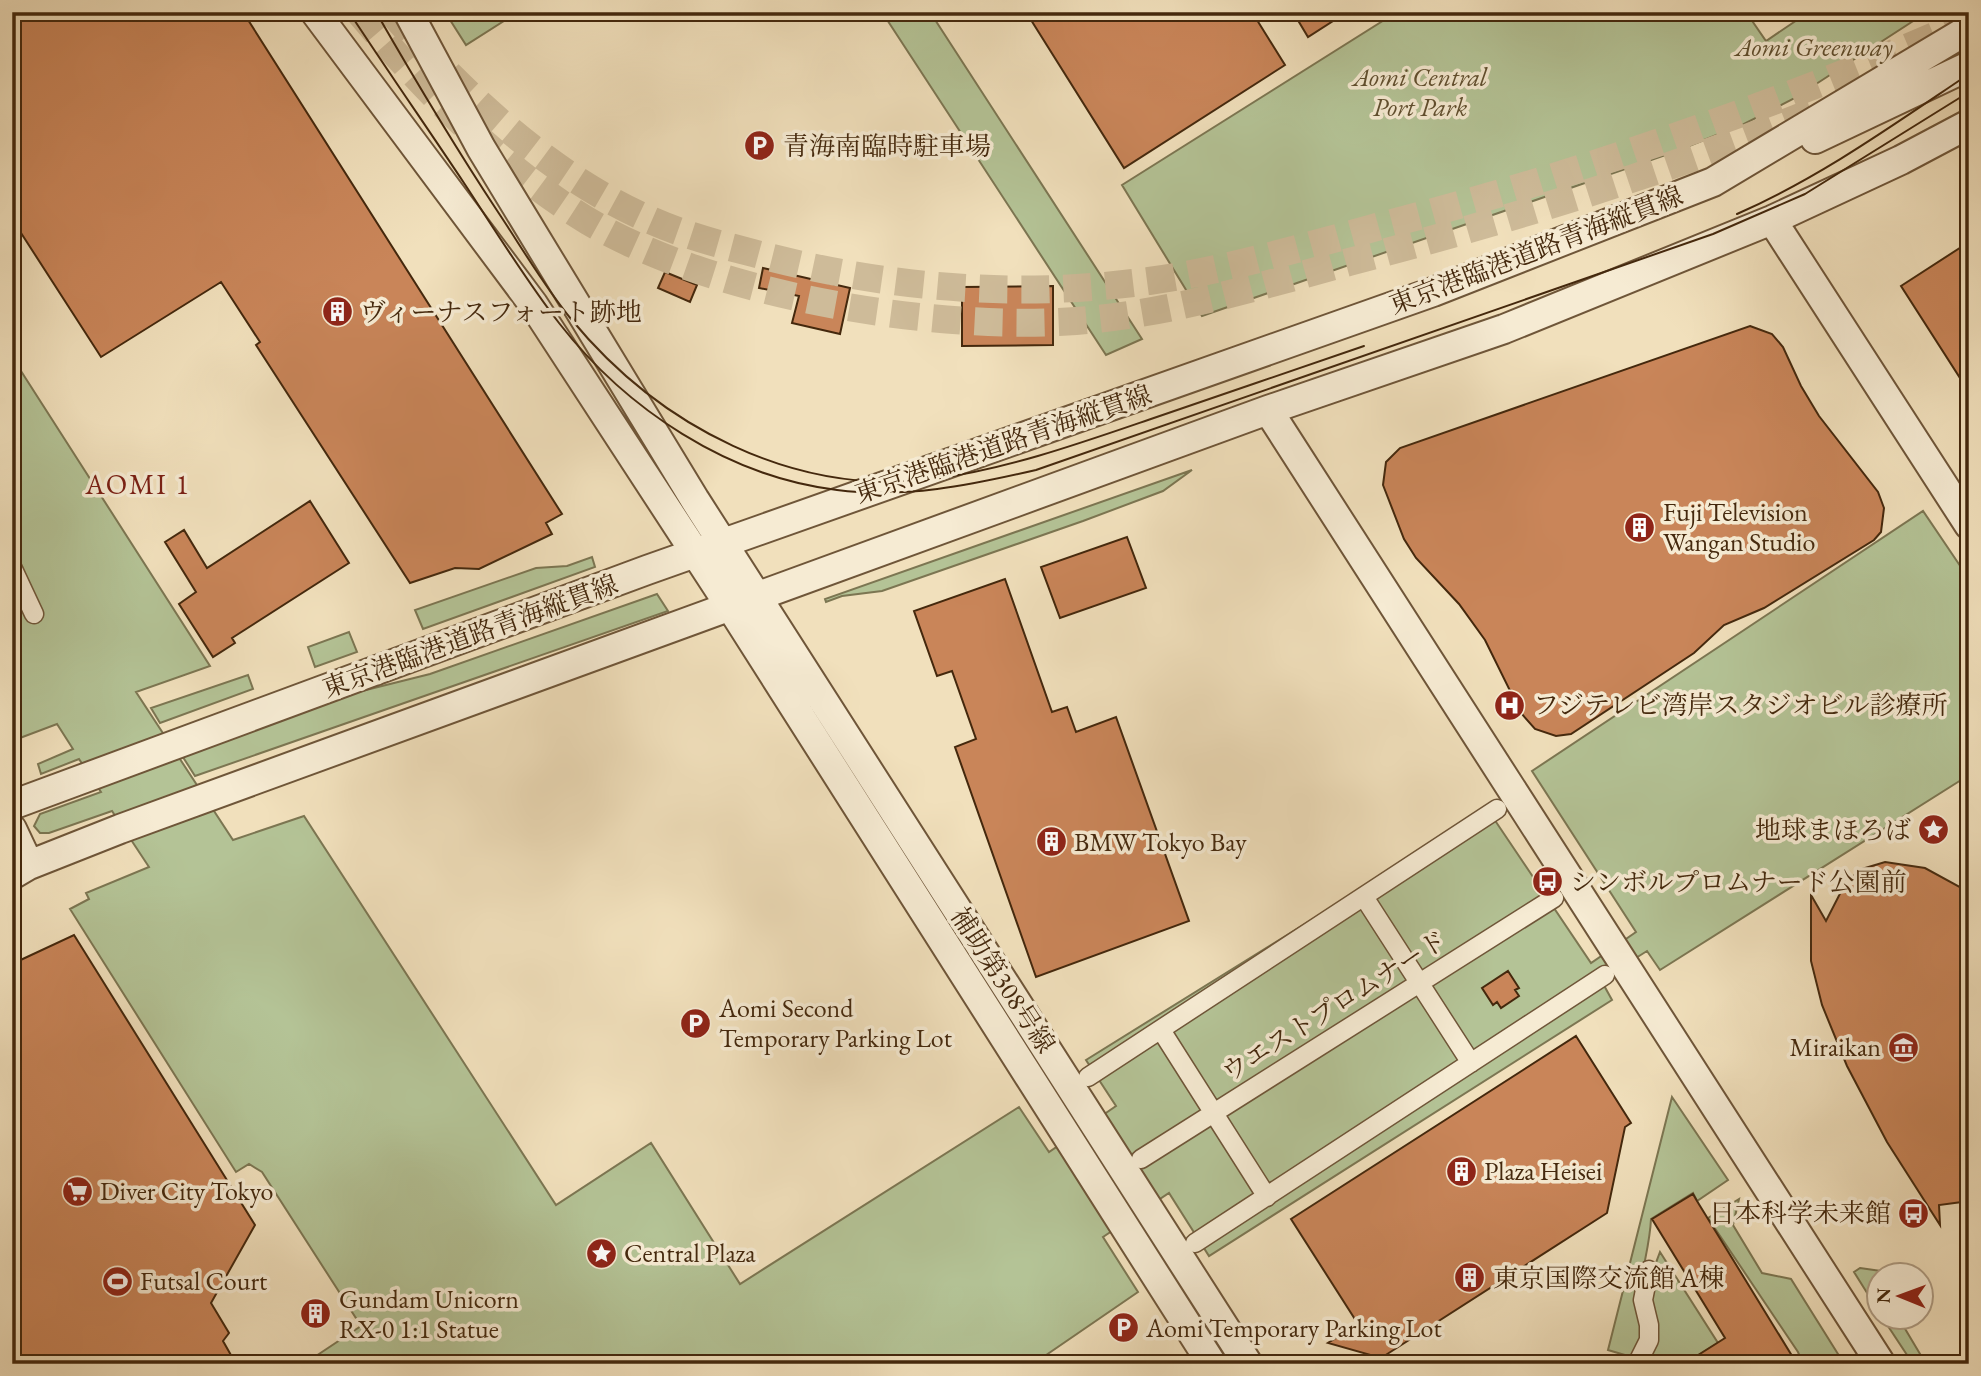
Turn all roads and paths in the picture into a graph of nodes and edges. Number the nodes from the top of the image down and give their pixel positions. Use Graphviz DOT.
graph roads {
  1 [pos="315,12"];
  2 [pos="408,12"];
  3 [pos="1969,29"];
  4 [pos="1969,66"];
  5 [pos="1969,124"];
  6 [pos="1713,182"];
  7 [pos="1772,219"];
  8 [pos="1268,410"];
  9 [pos="1969,525"];
  10 [pos="723,543"];
  11 [pos="695,553"];
  12 [pos="12,567"];
  13 [pos="12,589"];
  14 [pos="757,596"];
  15 [pos="730,606"];
  16 [pos="12,805"];
  17 [pos="1497,809"];
  18 [pos="12,829"];
  19 [pos="18,861"];
  20 [pos="1364,897"];
  21 [pos="1554,898"];
  22 [pos="1605,975"];
  23 [pos="1420,983"];
  24 [pos="1161,1030"];
  25 [pos="1471,1063"];
  26 [pos="1088,1077"];
  27 [pos="1214,1114"];
  28 [pos="1141,1159"];
  29 [pos="1267,1197"];
  30 [pos="1195,1243"];
  31 [pos="1649,1270"];
  32 [pos="1212,1364"];
  33 [pos="1248,1364"];
  34 [pos="1637,1364"];
  35 [pos="1881,1364"];
  1 -- 11 [label="street, 補助第308号線"];
  2 -- 10 [label="street, 補助第308号線"];
  3 -- 6 [label="street, 東京港臨港道路青海縦貫線"];
  4 -- 6 [label="street"];
  5 -- 7 [label="street"];
  6 -- 10 [label="street, 東京港臨港道路青海縦貫線"];
  7 -- 8 [label="street"];
  7 -- 9 [label="street"];
  8 -- 14 [label="street"];
  8 -- 35 [label="street"];
  10 -- 11 [label="street, 東京港臨港道路青海縦貫線"];
  10 -- 14 [label="street, 補助第308号線"];
  11 -- 15 [label="street, 補助第308号線"];
  11 -- 16 [label="street, 東京港臨港道路青海縦貫線"];
  12 -- 13 [label="street"];
  14 -- 15 [label="street"];
  14 -- 33 [label="street, 補助第308号線"];
  15 -- 19 [label="street"];
  15 -- 32 [label="street, 補助第308号線"];
  17 -- 20 [label="street"];
  18 -- 19 [label="street"];
  20 -- 23 [label="street"];
  20 -- 24 [label="street"];
  21 -- 23 [label="street, ウエストプロムナード"];
  22 -- 25 [label="street"];
  23 -- 25 [label="street"];
  23 -- 27 [label="street, ウエストプロムナード"];
  24 -- 26 [label="street"];
  24 -- 27 [label="street"];
  25 -- 29 [label="street"];
  27 -- 28 [label="street, ウエストプロムナード"];
  27 -- 29 [label="street"];
  29 -- 30 [label="street"];
  31 -- 34 [label="street"];
}
